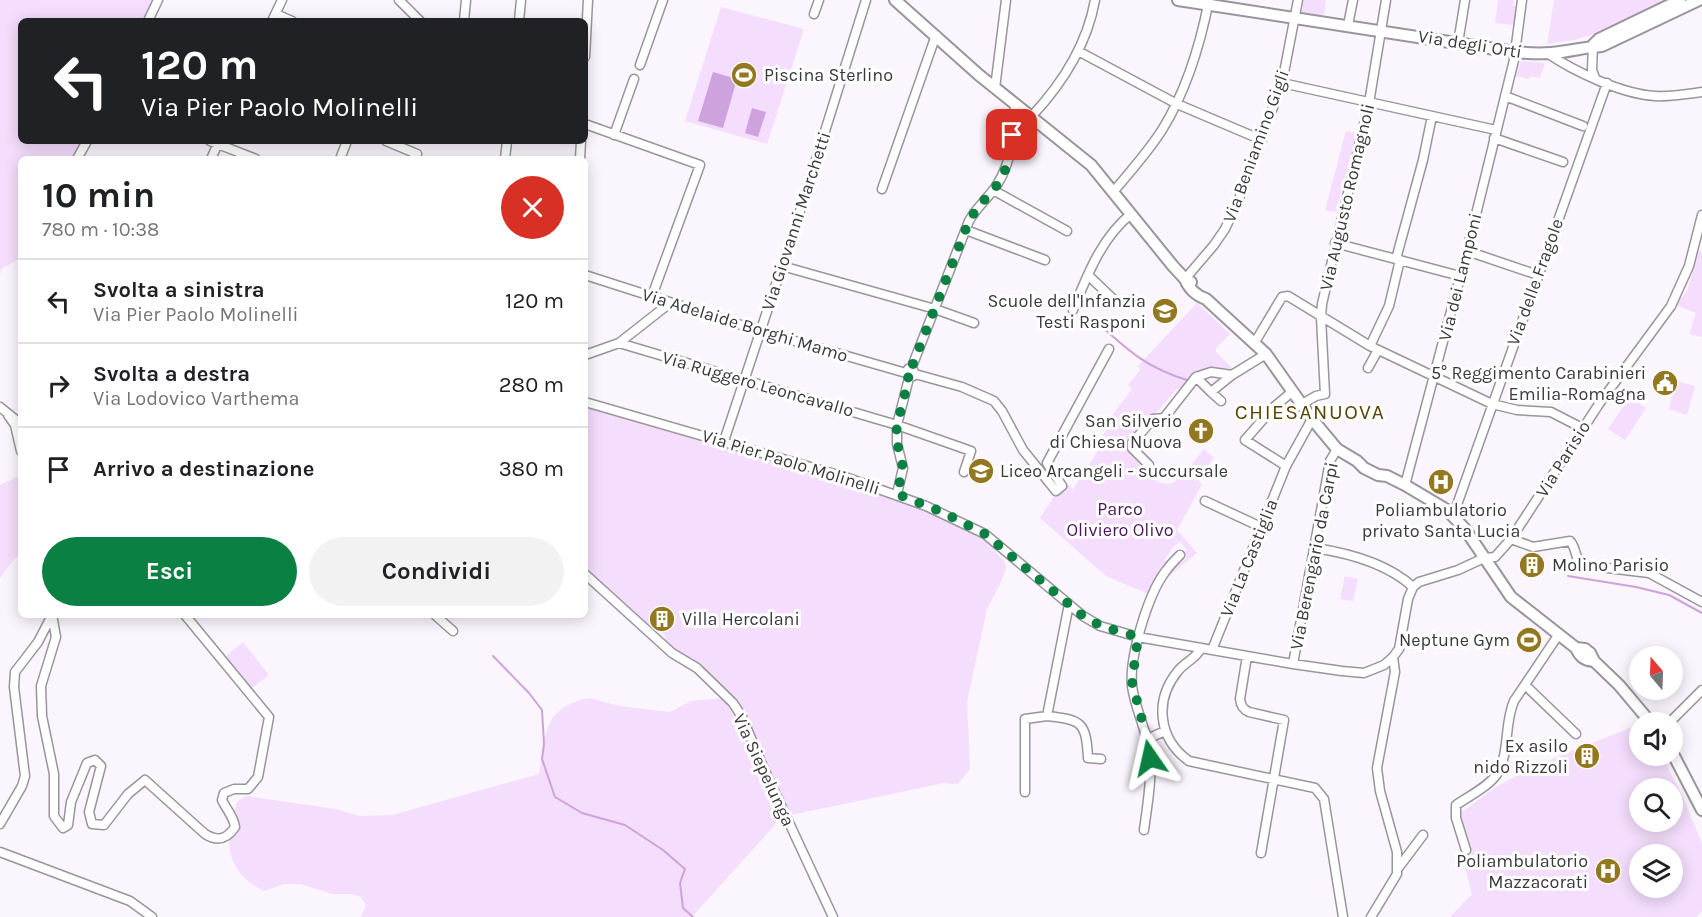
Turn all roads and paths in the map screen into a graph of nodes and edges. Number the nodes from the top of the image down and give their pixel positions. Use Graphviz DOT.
graph roads {
  1 [pos="158,0"];
  2 [pos="282,0"];
  3 [pos="399,0"];
  4 [pos="466,0"];
  5 [pos="521,0"];
  6 [pos="588,0"];
  7 [pos="663,0"];
  8 [pos="819,0"];
  9 [pos="866,0"];
  10 [pos="895,0"];
  11 [pos="1006,0"];
  12 [pos="1095,0"];
  13 [pos="1178,0"];
  14 [pos="1298,0"];
  15 [pos="1353,0"];
  16 [pos="1386,0"];
  17 [pos="1465,0"];
  18 [pos="1522,0"];
  19 [pos="1680,0"];
  20 [pos="1699,0"];
  21 [pos="1194,1"];
  22 [pos="1208,2"];
  23 [pos="814,14"];
  24 [pos="274,17"];
  25 [pos="149,18"];
  26 [pos="417,18"];
  27 [pos="464,18"];
  28 [pos="519,18"];
  29 [pos="587,18"];
  30 [pos="1295,18"];
  31 [pos="1348,25"];
  32 [pos="1382,30"];
  33 [pos="936,36"];
  34 [pos="1458,43"];
  35 [pos="1593,45"];
  36 [pos="1078,51"];
  37 [pos="1515,52"];
  38 [pos="1548,53"];
  39 [pos="640,65"];
  40 [pos="1595,78"];
  41 [pos="634,79"];
  42 [pos="1282,83"];
  43 [pos="1607,83"];
  44 [pos="994,88"];
  45 [pos="1702,92"];
  46 [pos="1505,96"];
  47 [pos="1369,103"];
  48 [pos="1014,104"];
  49 [pos="1177,104"];
  50 [pos="1432,116"];
  51 [pos="1031,117"];
  52 [pos="588,125"];
  53 [pos="1583,126"];
  54 [pos="1495,134"];
  55 [pos="614,135"];
  56 [pos="1262,140"];
  57 [pos="220,144"];
  58 [pos="393,144"];
  59 [pos="417,154"];
  60 [pos="248,156"];
  61 [pos="1563,162"];
  62 [pos="882,189"];
  63 [pos="993,190"];
  64 [pos="1113,192"];
  65 [pos="1131,214"];
  66 [pos="1702,215"];
  67 [pos="966,230"];
  68 [pos="1067,231"];
  69 [pos="1335,243"];
  70 [pos="1467,251"];
  71 [pos="1045,260"];
  72 [pos="1398,260"];
  73 [pos="782,266"];
  74 [pos="1538,274"];
  75 [pos="1088,275"];
  76 [pos="588,276"];
  77 [pos="1460,276"];
  78 [pos="1185,279"];
  79 [pos="652,296"];
  80 [pos="1113,299"];
  81 [pos="670,303"];
  82 [pos="935,309"];
  83 [pos="1073,310"];
  84 [pos="1321,318"];
  85 [pos="974,323"];
  86 [pos="760,331"];
  87 [pos="1255,342"];
  88 [pos="619,343"];
  89 [pos="1374,348"];
  90 [pos="1109,349"];
  91 [pos="588,353"];
  92 [pos="1266,354"];
  93 [pos="1368,368"];
  94 [pos="910,374"];
  95 [pos="1232,375"];
  96 [pos="1434,376"];
  97 [pos="1196,377"];
  98 [pos="742,380"];
  99 [pos="1293,391"];
  100 [pos="1211,392"];
  101 [pos="1221,401"];
  102 [pos="588,403"];
  103 [pos="1302,404"];
  104 [pos="1492,404"];
  105 [pos="0,407"];
  106 [pos="8,415"];
  107 [pos="1312,419"];
  108 [pos="18,422"];
  109 [pos="897,425"];
  110 [pos="1582,428"];
  111 [pos="18,438"];
  112 [pos="724,441"];
  113 [pos="1337,449"];
  114 [pos="1149,465"];
  115 [pos="1286,466"];
  116 [pos="964,472"];
  117 [pos="1405,484"];
  118 [pos="897,494"];
  119 [pos="1205,501"];
  120 [pos="1453,516"];
  121 [pos="1261,527"];
  122 [pos="1508,542"];
  123 [pos="1315,548"];
  124 [pos="1180,555"];
  125 [pos="1484,558"];
  126 [pos="588,577"];
  127 [pos="1413,587"];
  128 [pos="1702,602"];
  129 [pos="1069,604"];
  130 [pos="50,618"];
  131 [pos="53,618"];
  132 [pos="187,618"];
  133 [pos="438,618"];
  134 [pos="453,631"];
  135 [pos="1559,634"];
  136 [pos="1138,637"];
  137 [pos="1201,648"];
  138 [pos="1212,650"];
  139 [pos="1247,656"];
  140 [pos="1393,657"];
  141 [pos="1293,664"];
  142 [pos="1525,685"];
  143 [pos="1702,690"];
  144 [pos="1642,712"];
  145 [pos="1681,712"];
  146 [pos="1047,717"];
  147 [pos="1165,732"];
  148 [pos="1576,734"];
  149 [pos="1147,739"];
  150 [pos="1101,759"];
  151 [pos="1681,766"];
  152 [pos="1274,778"];
  153 [pos="1697,789"];
  154 [pos="1025,792"];
  155 [pos="1702,810"];
  156 [pos="0,824"];
  157 [pos="1144,830"];
  158 [pos="1424,835"];
  159 [pos="1466,850"];
  160 [pos="0,852"];
  161 [pos="1261,853"];
  162 [pos="1398,868"];
  163 [pos="152,917"];
  164 [pos="833,917"];
  165 [pos="1343,917"];
  166 [pos="1371,917"];
  1 -- 25 [label="street"];
  2 -- 24 [label="street"];
  3 -- 26 [label="street"];
  4 -- 27 [label="street"];
  5 -- 28 [label="street"];
  6 -- 29 [label="street"];
  7 -- 39 [label="street"];
  8 -- 23 [label="street"];
  9 -- 73 [label="street, Via Giovanni Marchetti"];
  10 -- 33 [label="main road"];
  11 -- 44 [label="street"];
  12 -- 36 [label="street"];
  13 -- 21 [label="main road, Via degli Orti"];
  14 -- 30 [label="street, Via Beniamino Gigli"];
  15 -- 31 [label="street"];
  16 -- 32 [label="street, Via Augusto Romagnoli"];
  17 -- 34 [label="street"];
  18 -- 37 [label="street, Via dei Lamponi"];
  19 -- 35 [label="main road, Via degli Orti"];
  20 -- 35 [label="main road, Via degli Orti"];
  21 -- 22 [label="main road, Via degli Orti"];
  22 -- 30 [label="main road, Via degli Orti"];
  22 -- 49 [label="street"];
  30 -- 31 [label="main road, Via degli Orti"];
  30 -- 42 [label="street, Via Beniamino Gigli"];
  31 -- 32 [label="main road, Via degli Orti"];
  32 -- 34 [label="main road, Via degli Orti"];
  32 -- 47 [label="street, Via Augusto Romagnoli"];
  33 -- 44 [label="main road"];
  33 -- 62 [label="street"];
  34 -- 37 [label="main road, Via degli Orti"];
  35 -- 38 [label="main road, Via degli Orti"];
  35 -- 40 [label="street"];
  36 -- 49 [label="street"];
  36 -- 51 [label="street"];
  37 -- 38 [label="main road, Via degli Orti"];
  37 -- 46 [label="street, Via dei Lamponi"];
  38 -- 40 [label="street"];
  40 -- 43 [label="street"];
  41 -- 55 [label="street"];
  42 -- 47 [label="street"];
  42 -- 56 [label="street, Via Beniamino Gigli"];
  43 -- 45 [label="street"];
  43 -- 74 [label="street, Via delle Fragole"];
  44 -- 48 [label="main road"];
  46 -- 53 [label="street"];
  46 -- 54 [label="street, Via dei Lamponi"];
  47 -- 50 [label="street"];
  47 -- 69 [label="street, Via Augusto Romagnoli"];
  48 -- 51 [label="main road"];
  48 -- 63 [label="street"];
  49 -- 56 [label="street"];
  49 -- 64 [label="street"];
  50 -- 54 [label="street"];
  50 -- 72 [label="street"];
  51 -- 64 [label="main road"];
  52 -- 55 [label="street"];
  54 -- 61 [label="street"];
  54 -- 70 [label="street, Via dei Lamponi"];
  55 -- 79 [label="street"];
  56 -- 78 [label="street, Via Beniamino Gigli"];
  57 -- 60 [label="street"];
  58 -- 59 [label="street"];
  63 -- 67 [label="street"];
  63 -- 68 [label="street"];
  64 -- 65 [label="main road"];
  65 -- 75 [label="street"];
  65 -- 78 [label="main road"];
  66 -- 110 [label="street, Via Parisio"];
  67 -- 71 [label="street"];
  67 -- 82 [label="street"];
  69 -- 72 [label="street"];
  69 -- 84 [label="street, Via Augusto Romagnoli"];
  70 -- 74 [label="street"];
  70 -- 77 [label="street, Via dei Lamponi"];
  72 -- 77 [label="street"];
  72 -- 89 [label="street"];
  73 -- 82 [label="street"];
  73 -- 86 [label="street, Via Giovanni Marchetti"];
  74 -- 104 [label="street, Via delle Fragole"];
  75 -- 80 [label="street"];
  75 -- 83 [label="street"];
  76 -- 79 [label="street, Via Adelaide Borghi Mamo"];
  77 -- 96 [label="street, Via dei Lamponi"];
  78 -- 87 [label="main road"];
  79 -- 81 [label="street, Via Adelaide Borghi Mamo"];
  81 -- 86 [label="street, Via Adelaide Borghi Mamo"];
  81 -- 88 [label="street"];
  82 -- 85 [label="street"];
  82 -- 94 [label="street"];
  84 -- 87 [label="street"];
  84 -- 89 [label="street"];
  84 -- 103 [label="street, Via Augusto Romagnoli"];
  86 -- 94 [label="street, Via Adelaide Borghi Mamo"];
  86 -- 98 [label="street, Via Giovanni Marchetti"];
  87 -- 92 [label="main road"];
  88 -- 91 [label="street"];
  88 -- 98 [label="street, Via Ruggero Leoncavallo"];
  89 -- 93 [label="street"];
  89 -- 96 [label="street"];
  90 -- 94 [label="street, Via Adelaide Borghi Mamo"];
  92 -- 95 [label="street"];
  92 -- 99 [label="main road"];
  94 -- 109 [label="street"];
  95 -- 97 [label="street"];
  95 -- 100 [label="street"];
  96 -- 104 [label="street"];
  96 -- 117 [label="street, Via dei Lamponi"];
  97 -- 100 [label="street"];
  97 -- 114 [label="street"];
  98 -- 109 [label="street, Via Ruggero Leoncavallo"];
  98 -- 112 [label="street, Via Giovanni Marchetti"];
  99 -- 103 [label="main road"];
  99 -- 115 [label="street"];
  100 -- 101 [label="street"];
  102 -- 112 [label="street, Via Pier Paolo Molinelli"];
  103 -- 107 [label="main road"];
  104 -- 110 [label="street"];
  104 -- 120 [label="street, Via delle Fragole"];
  105 -- 106 [label="street"];
  106 -- 108 [label="street"];
  106 -- 111 [label="street"];
  107 -- 113 [label="main road"];
  107 -- 115 [label="street, Via La Castiglia"];
  109 -- 116 [label="street, Via Ruggero Leoncavallo"];
  109 -- 118 [label="street"];
  110 -- 122 [label="street, Via Parisio"];
  112 -- 118 [label="street, Via Pier Paolo Molinelli"];
  113 -- 117 [label="main road"];
  113 -- 123 [label="street, Via Berengario da Carpi"];
  115 -- 121 [label="street, Via La Castiglia"];
  117 -- 120 [label="main road"];
  118 -- 129 [label="street, Via Pier Paolo Molinelli"];
  119 -- 121 [label="street"];
  120 -- 125 [label="main road"];
  121 -- 138 [label="street, Via La Castiglia"];
  122 -- 125 [label="street, Via Parisio"];
  122 -- 128 [label="street"];
  123 -- 127 [label="street"];
  123 -- 141 [label="street, Via Berengario da Carpi"];
  124 -- 136 [label="street"];
  125 -- 127 [label="street, Via Parisio"];
  125 -- 135 [label="main road"];
  126 -- 164 [label="street, Via Siepelunga"];
  127 -- 140 [label="street"];
  129 -- 136 [label="street, Via Pier Paolo Molinelli"];
  129 -- 146 [label="street"];
  130 -- 156 [label="street"];
  131 -- 132 [label="street"];
  133 -- 134 [label="street"];
  135 -- 142 [label="street"];
  135 -- 144 [label="main road"];
  136 -- 137 [label="street, Via Pier Paolo Molinelli"];
  136 -- 149 [label="street"];
  137 -- 138 [label="street, Via Pier Paolo Molinelli"];
  137 -- 147 [label="street"];
  138 -- 139 [label="street, Via Pier Paolo Molinelli"];
  139 -- 141 [label="street, Via Pier Paolo Molinelli"];
  139 -- 152 [label="street"];
  140 -- 141 [label="street, Via Pier Paolo Molinelli"];
  140 -- 162 [label="street"];
  142 -- 148 [label="street"];
  142 -- 159 [label="street"];
  143 -- 145 [label="street"];
  146 -- 150 [label="street"];
  146 -- 154 [label="street"];
  147 -- 149 [label="street"];
  147 -- 152 [label="street"];
  149 -- 157 [label="street"];
  151 -- 153 [label="main road"];
  152 -- 161 [label="street"];
  152 -- 165 [label="street"];
  153 -- 155 [label="main road"];
  158 -- 162 [label="street"];
  160 -- 163 [label="street"];
  162 -- 166 [label="street"];
}
